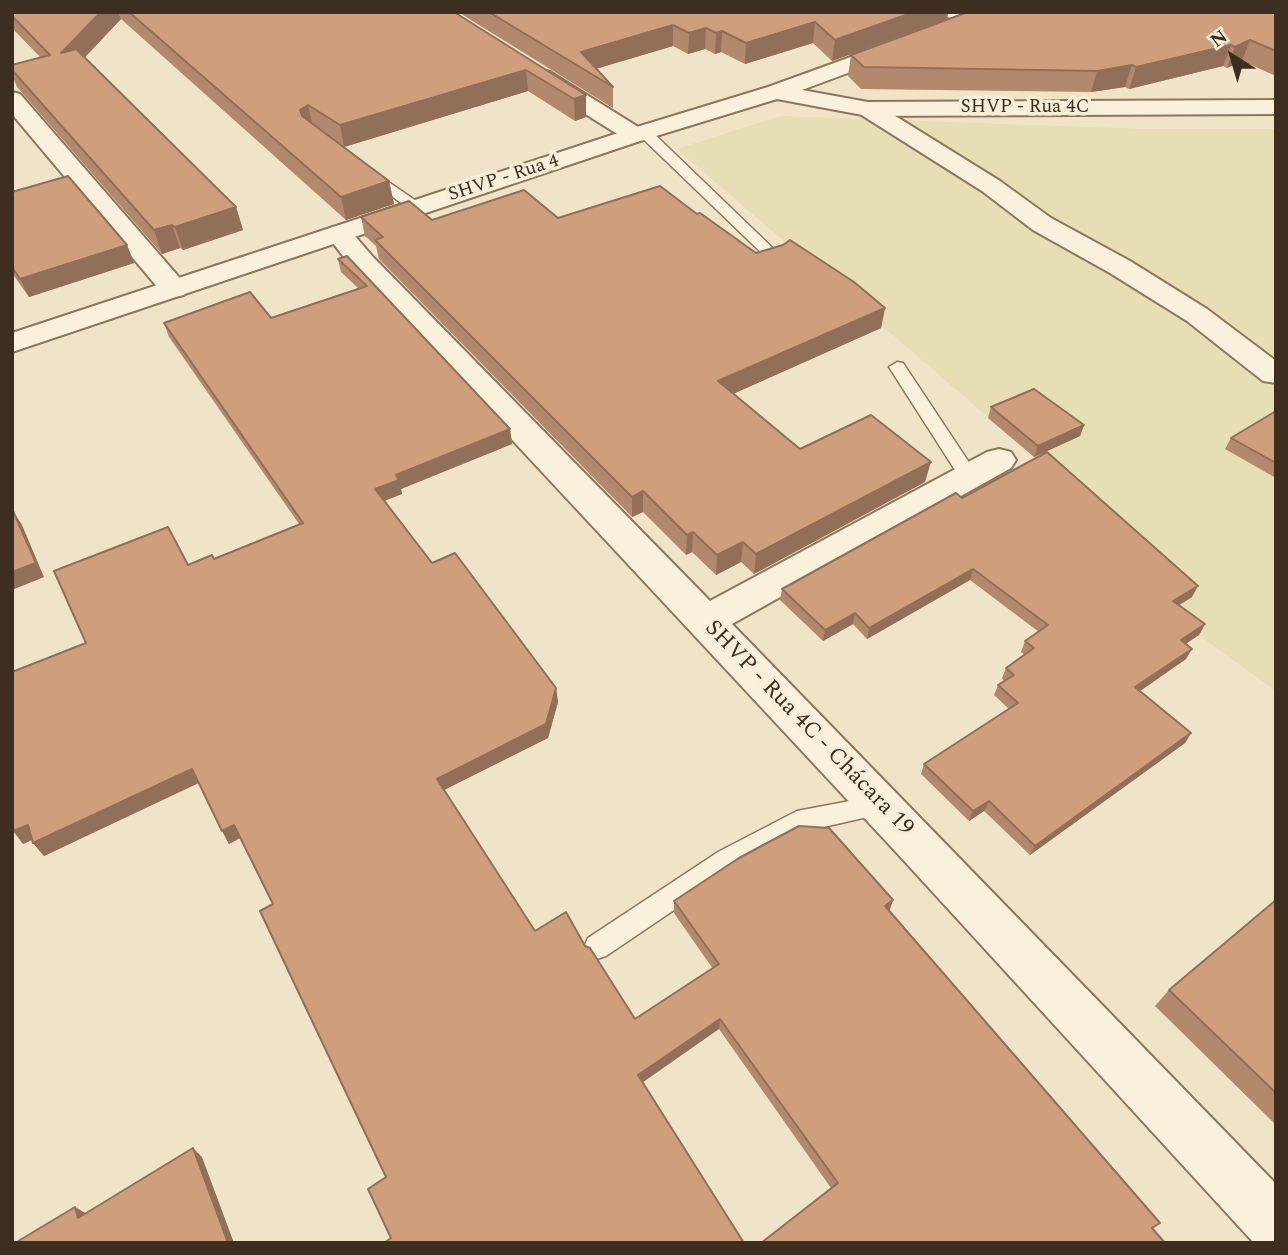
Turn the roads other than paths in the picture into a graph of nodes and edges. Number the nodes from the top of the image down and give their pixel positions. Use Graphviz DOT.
graph roads {
  1 [pos="994,12"];
  2 [pos="961,16"];
  3 [pos="521,63"];
  4 [pos="776,92"];
  5 [pos="12,99"];
  6 [pos="1276,107"];
  7 [pos="868,109"];
  8 [pos="640,133"];
  9 [pos="354,162"];
  10 [pos="417,208"];
  11 [pos="338,234"];
  12 [pos="776,259"];
  13 [pos="174,289"];
  14 [pos="12,343"];
  15 [pos="897,367"];
  16 [pos="1274,374"];
  17 [pos="984,468"];
  18 [pos="705,621"];
  19 [pos="881,805"];
  20 [pos="597,947"];
  21 [pos="1276,1225"];
  1 -- 2 [label="street, SHVP - Rua 4"];
  2 -- 4 [label="street, SHVP - Rua 4"];
  3 -- 8 [label="street"];
  4 -- 7 [label="street, SHVP - Rua 4C"];
  4 -- 8 [label="street, SHVP - Rua 4"];
  5 -- 13 [label="street"];
  6 -- 7 [label="street, SHVP - Rua 4C"];
  7 -- 16 [label="street"];
  8 -- 10 [label="street, SHVP - Rua 4"];
  8 -- 12 [label="lane"];
  9 -- 10 [label="lane"];
  10 -- 11 [label="street, SHVP - Rua 4"];
  11 -- 13 [label="street, SHVP - Rua 4"];
  11 -- 18 [label="street, SHVP - Rua 4C - Chácara 19"];
  13 -- 14 [label="street, SHVP - Rua 4"];
  15 -- 17 [label="lane"];
  17 -- 18 [label="street"];
  18 -- 19 [label="street, SHVP - Rua 4C - Chácara 19"];
  19 -- 20 [label="lane"];
  19 -- 21 [label="street, SHVP - Rua 4C - Chácara 19"];
}
